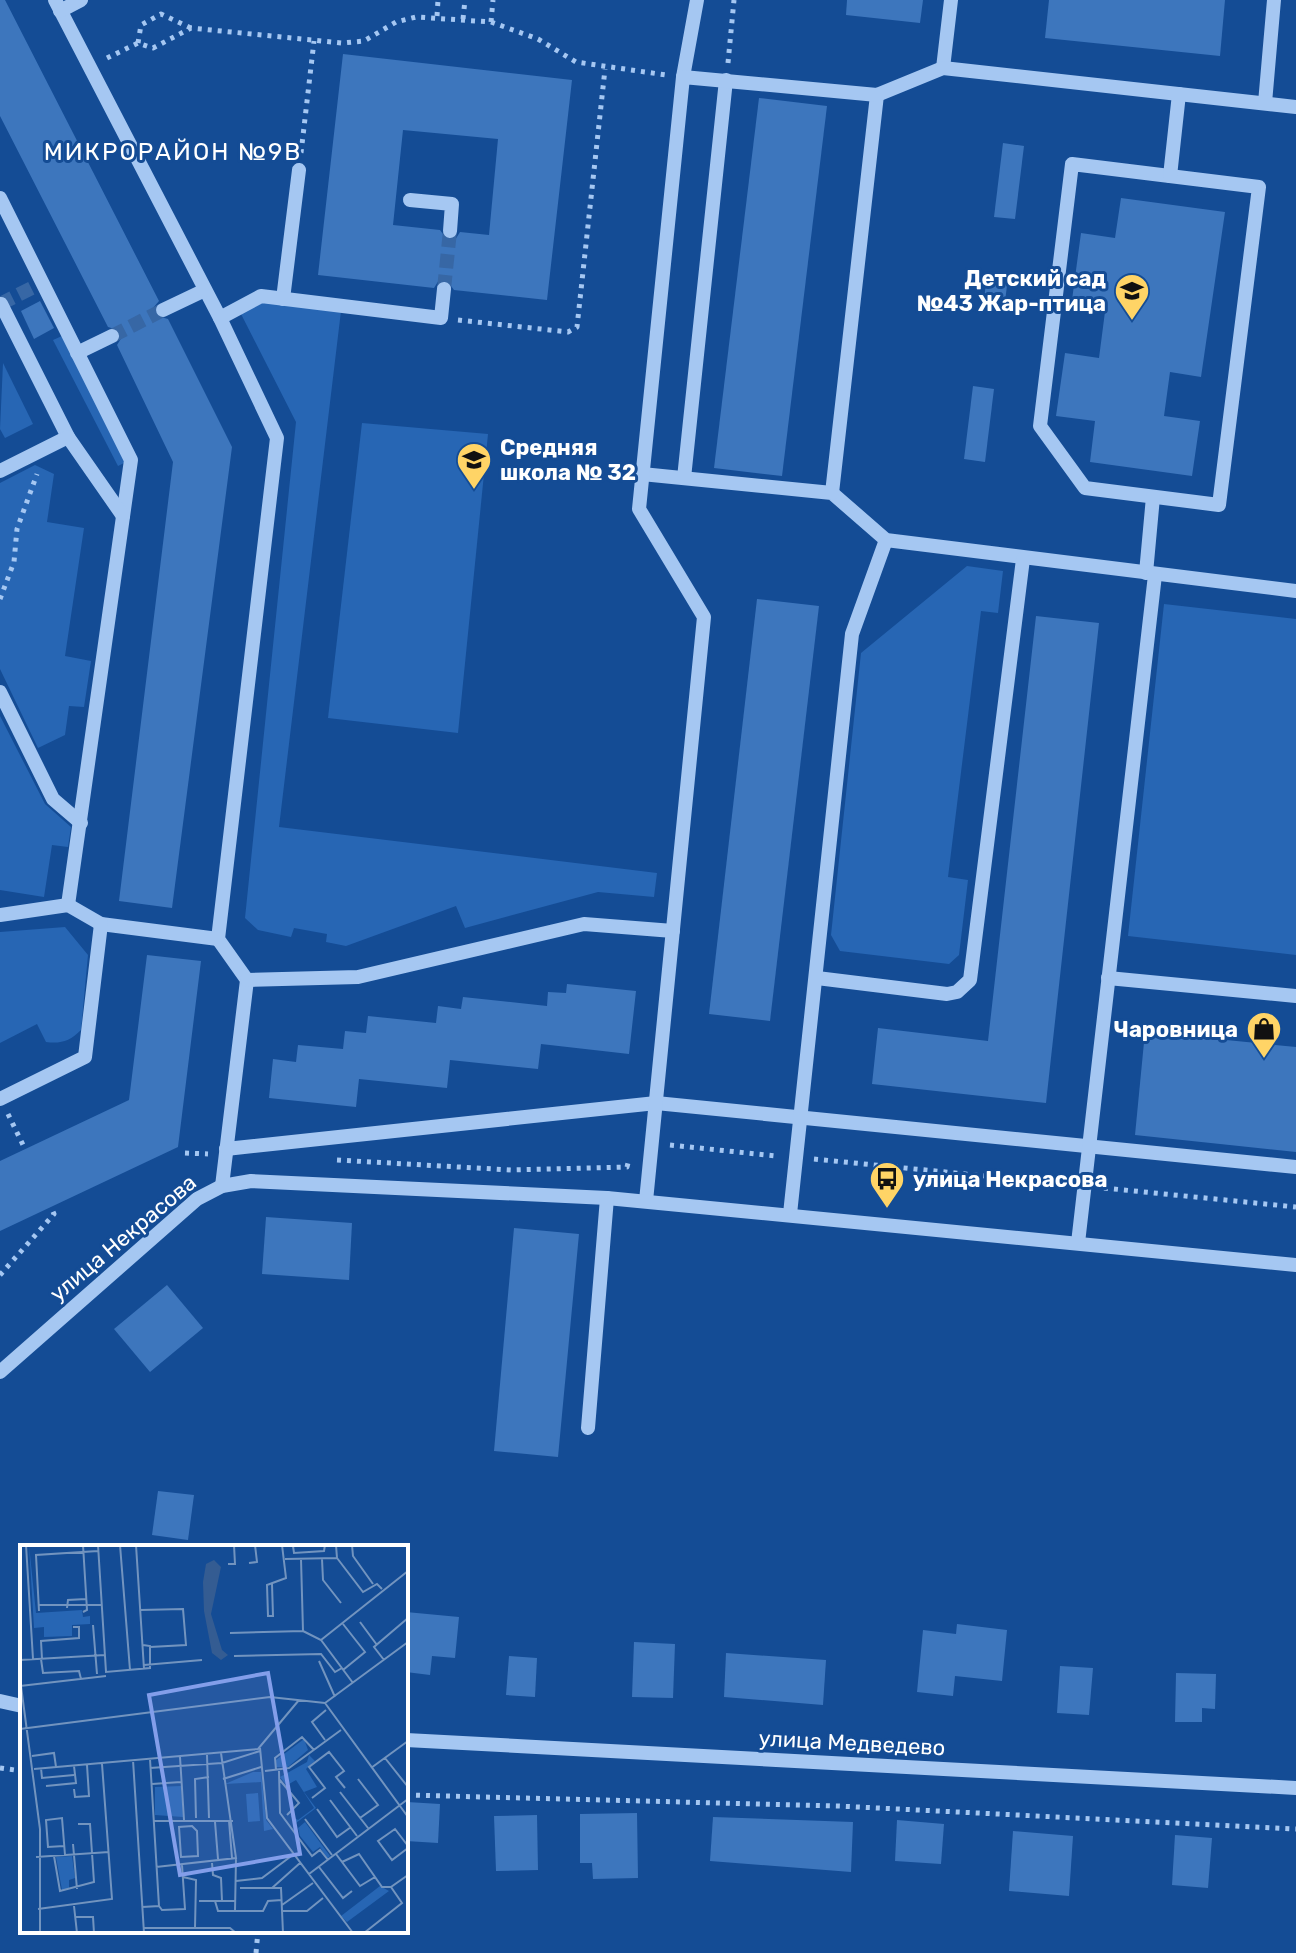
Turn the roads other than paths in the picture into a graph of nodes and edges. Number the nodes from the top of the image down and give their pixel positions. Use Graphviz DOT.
graph roads {
  1 [pos="81,0"];
  2 [pos="697,0"];
  3 [pos="951,0"];
  4 [pos="1274,0"];
  5 [pos="57,5"];
  6 [pos="943,68"];
  7 [pos="683,77"];
  8 [pos="726,80"];
  9 [pos="1179,94"];
  10 [pos="877,95"];
  11 [pos="1265,103"];
  12 [pos="1296,107"];
  13 [pos="299,170"];
  14 [pos="1170,176"];
  15 [pos="0,198"];
  16 [pos="410,200"];
  17 [pos="450,231"];
  18 [pos="444,289"];
  19 [pos="205,290"];
  20 [pos="283,299"];
  21 [pos="1,304"];
  22 [pos="163,310"];
  23 [pos="220,318"];
  24 [pos="112,336"];
  25 [pos="77,353"];
  26 [pos="68,437"];
  27 [pos="0,471"];
  28 [pos="642,474"];
  29 [pos="684,478"];
  30 [pos="832,493"];
  31 [pos="1153,497"];
  32 [pos="123,516"];
  33 [pos="886,540"];
  34 [pos="1023,559"];
  35 [pos="1150,574"];
  36 [pos="1296,591"];
  37 [pos="0,692"];
  38 [pos="81,823"];
  39 [pos="68,905"];
  40 [pos="0,915"];
  41 [pos="101,924"];
  42 [pos="673,931"];
  43 [pos="218,939"];
  44 [pos="817,978"];
  45 [pos="1108,978"];
  46 [pos="247,980"];
  47 [pos="1296,996"];
  48 [pos="0,1099"];
  49 [pos="656,1103"];
  50 [pos="801,1116"];
  51 [pos="1089,1146"];
  52 [pos="226,1152"];
  53 [pos="1296,1167"];
  54 [pos="222,1186"];
  55 [pos="607,1198"];
  56 [pos="646,1201"];
  57 [pos="790,1214"];
  58 [pos="1078,1243"];
  59 [pos="1296,1265"];
  60 [pos="0,1372"];
  61 [pos="588,1428"];
  62 [pos="0,1701"];
  63 [pos="20,1706"];
  64 [pos="408,1740"];
  65 [pos="1296,1788"];
  1 -- 5 [label="street"];
  2 -- 7 [label="street"];
  3 -- 6 [label="street"];
  4 -- 11 [label="street"];
  5 -- 19 [label="street"];
  6 -- 9 [label="street"];
  6 -- 10 [label="street"];
  7 -- 8 [label="street"];
  7 -- 28 [label="street"];
  8 -- 10 [label="street"];
  8 -- 29 [label="street"];
  9 -- 11 [label="street"];
  9 -- 14 [label="street"];
  10 -- 30 [label="street"];
  11 -- 12 [label="street"];
  13 -- 20 [label="street"];
  14 -- 31 [label="street"];
  14 -- 31 [label="street"];
  15 -- 25 [label="street"];
  16 -- 17 [label="street"];
  18 -- 20 [label="street"];
  19 -- 22 [label="street"];
  19 -- 23 [label="street"];
  20 -- 23 [label="street"];
  21 -- 26 [label="street"];
  23 -- 43 [label="street"];
  24 -- 25 [label="street"];
  25 -- 32 [label="street"];
  26 -- 27 [label="street"];
  26 -- 32 [label="street"];
  28 -- 29 [label="street"];
  28 -- 42 [label="street"];
  29 -- 30 [label="street"];
  30 -- 33 [label="street"];
  31 -- 35 [label="street"];
  32 -- 38 [label="street"];
  33 -- 34 [label="street"];
  33 -- 44 [label="street"];
  34 -- 35 [label="street"];
  34 -- 44 [label="street"];
  35 -- 36 [label="street"];
  35 -- 45 [label="street"];
  37 -- 38 [label="street"];
  38 -- 39 [label="street"];
  39 -- 40 [label="street"];
  39 -- 41 [label="street"];
  41 -- 43 [label="street"];
  41 -- 48 [label="street"];
  42 -- 46 [label="street"];
  42 -- 49 [label="street"];
  43 -- 46 [label="street"];
  44 -- 50 [label="street"];
  45 -- 47 [label="street"];
  45 -- 51 [label="street"];
  46 -- 52 [label="street"];
  49 -- 50 [label="street"];
  49 -- 52 [label="street"];
  49 -- 56 [label="street"];
  50 -- 51 [label="street"];
  50 -- 57 [label="street"];
  51 -- 53 [label="street"];
  51 -- 58 [label="street"];
  52 -- 54 [label="street"];
  54 -- 55 [label="street, улица Некрасова"];
  54 -- 60 [label="street, улица Некрасова"];
  55 -- 56 [label="street, улица Некрасова"];
  55 -- 61 [label="street"];
  56 -- 57 [label="street, улица Некрасова"];
  57 -- 58 [label="street, улица Некрасова"];
  58 -- 59 [label="street, улица Некрасова"];
  62 -- 63 [label="street"];
  64 -- 65 [label="street, улица Медведево"];
}
